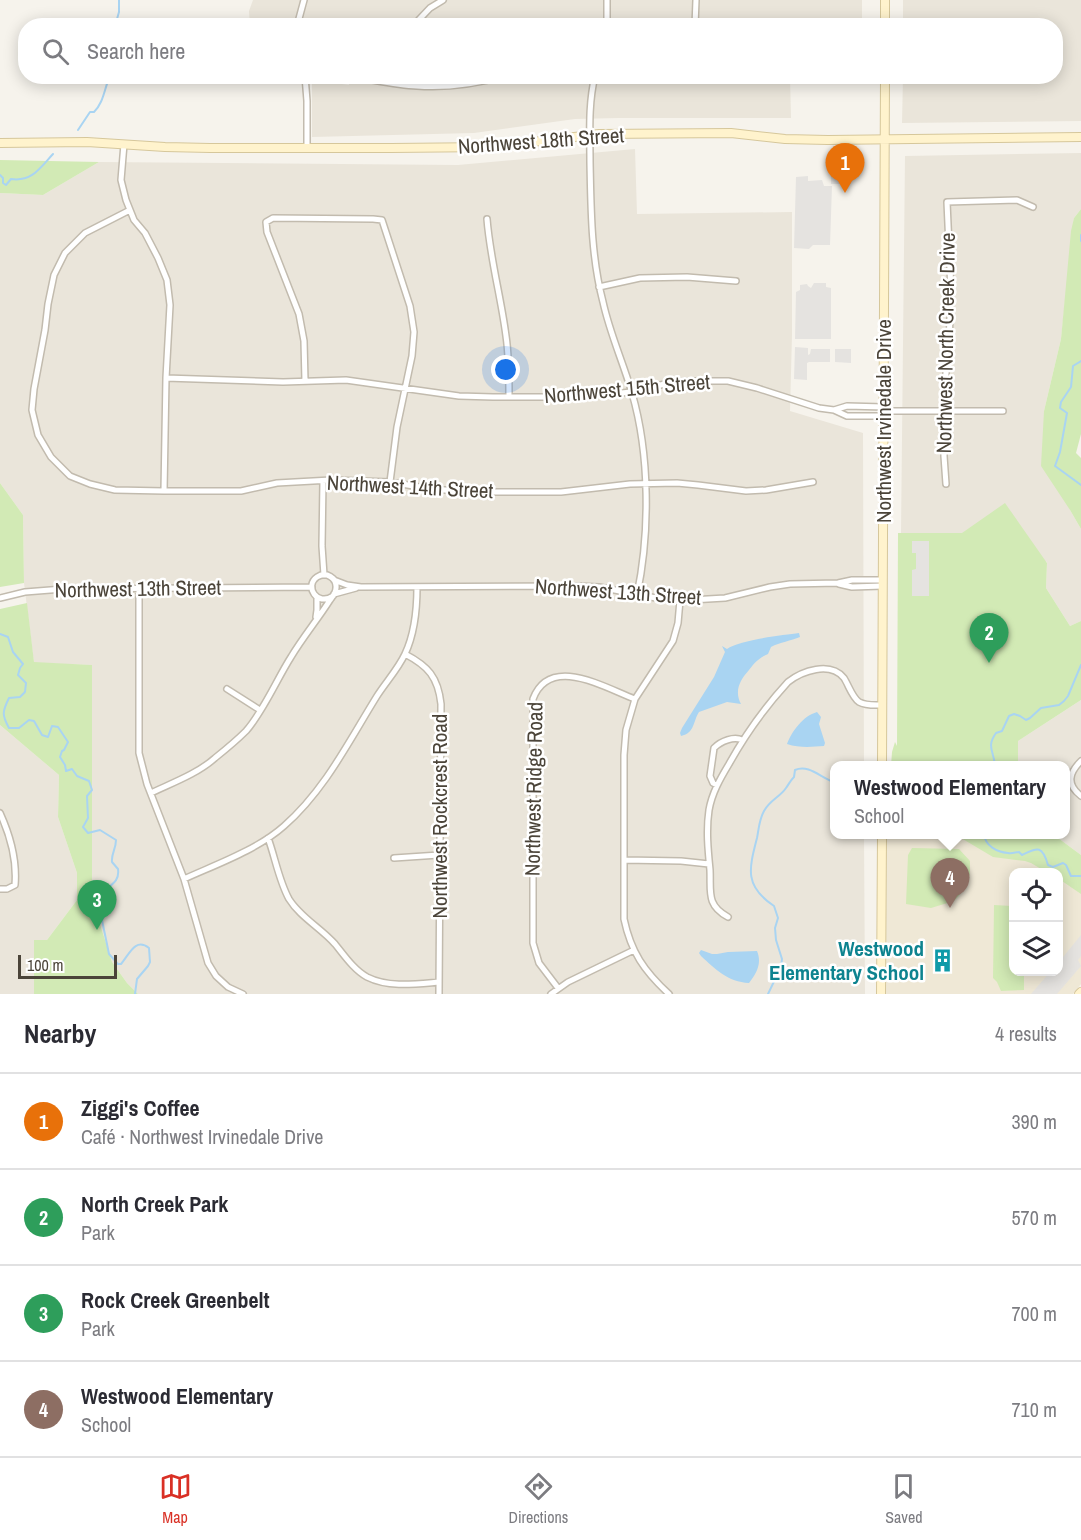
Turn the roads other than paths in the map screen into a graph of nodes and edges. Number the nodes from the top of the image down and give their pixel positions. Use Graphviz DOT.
graph roads {
  1 [pos="304,0"];
  2 [pos="443,0"];
  3 [pos="607,0"];
  4 [pos="696,0"];
  5 [pos="885,0"];
  6 [pos="299,18"];
  7 [pos="421,18"];
  8 [pos="607,18"];
  9 [pos="695,18"];
  10 [pos="885,18"];
  11 [pos="306,84"];
  12 [pos="397,84"];
  13 [pos="467,84"];
  14 [pos="594,84"];
  15 [pos="885,84"];
  16 [pos="590,135"];
  17 [pos="1081,137"];
  18 [pos="885,140"];
  19 [pos="0,143"];
  20 [pos="124,144"];
  21 [pos="307,148"];
  22 [pos="1033,207"];
  23 [pos="130,210"];
  24 [pos="487,219"];
  25 [pos="736,281"];
  26 [pos="599,287"];
  27 [pos="166,378"];
  28 [pos="305,381"];
  29 [pos="405,388"];
  30 [pos="631,392"];
  31 [pos="509,397"];
  32 [pos="884,411"];
  33 [pos="944,411"];
  34 [pos="1003,411"];
  35 [pos="323,481"];
  36 [pos="390,482"];
  37 [pos="813,482"];
  38 [pos="645,484"];
  39 [pos="946,484"];
  40 [pos="164,491"];
  41 [pos="324,575"];
  42 [pos="334,580"];
  43 [pos="883,583"];
  44 [pos="312,587"];
  45 [pos="361,587"];
  46 [pos="417,587"];
  47 [pos="139,588"];
  48 [pos="333,595"];
  49 [pos="637,596"];
  50 [pos="317,597"];
  51 [pos="0,598"];
  52 [pos="680,600"];
  53 [pos="315,621"];
  54 [pos="405,654"];
  55 [pos="227,689"];
  56 [pos="635,699"];
  57 [pos="883,705"];
  58 [pos="260,710"];
  59 [pos="742,740"];
  60 [pos="882,761"];
  61 [pos="1081,761"];
  62 [pos="717,785"];
  63 [pos="151,793"];
  64 [pos="1081,796"];
  65 [pos="0,813"];
  66 [pos="268,838"];
  67 [pos="882,839"];
  68 [pos="440,855"];
  69 [pos="394,858"];
  70 [pos="624,860"];
  71 [pos="709,864"];
  72 [pos="184,879"];
  73 [pos="0,889"];
  74 [pos="728,917"];
  75 [pos="634,950"];
  76 [pos="439,982"];
  77 [pos="558,988"];
  78 [pos="243,994"];
  79 [pos="439,994"];
  80 [pos="551,994"];
  81 [pos="669,994"];
  82 [pos="881,994"];
  1 -- 6 [label="street"];
  2 -- 7 [label="street"];
  3 -- 8 [label="street"];
  4 -- 9 [label="street"];
  5 -- 10 [label="main road"];
  11 -- 21 [label="street"];
  12 -- 13 [label="street"];
  14 -- 16 [label="street"];
  15 -- 18 [label="main road, Northwest Irvinedale Drive"];
  16 -- 18 [label="main road, Northwest 18th Street"];
  16 -- 21 [label="main road, Northwest 18th Street"];
  16 -- 26 [label="street"];
  17 -- 18 [label="main road, Northwest 18th Street"];
  18 -- 32 [label="main road, Northwest Irvinedale Drive"];
  19 -- 20 [label="main road, Northwest 18th Street"];
  20 -- 21 [label="main road, Northwest 18th Street"];
  20 -- 23 [label="street"];
  22 -- 33 [label="street, Northwest North Creek Drive"];
  23 -- 27 [label="street"];
  23 -- 40 [label="street, Northwest 14th Street"];
  24 -- 31 [label="street"];
  25 -- 26 [label="street"];
  26 -- 30 [label="street"];
  27 -- 28 [label="street, Northwest 15th Street"];
  27 -- 40 [label="street"];
  28 -- 29 [label="street, Northwest 15th Street"];
  28 -- 29 [label="street"];
  29 -- 31 [label="street, Northwest 15th Street"];
  29 -- 36 [label="street"];
  30 -- 31 [label="street, Northwest 15th Street"];
  30 -- 32 [label="street, Northwest 15th Street"];
  30 -- 38 [label="street"];
  32 -- 33 [label="street, Northwest 15th Street"];
  32 -- 43 [label="main road, Northwest Irvinedale Drive"];
  33 -- 34 [label="street, Northwest 15th Street"];
  33 -- 39 [label="street, Northwest North Creek Drive"];
  35 -- 36 [label="street, Northwest 14th Street"];
  35 -- 40 [label="street, Northwest 14th Street"];
  35 -- 41 [label="street"];
  36 -- 38 [label="street, Northwest 14th Street"];
  37 -- 38 [label="street, Northwest 14th Street"];
  38 -- 49 [label="street"];
  41 -- 42 [label="street"];
  41 -- 44 [label="street"];
  42 -- 45 [label="street, Northwest 13th Street"];
  42 -- 48 [label="street"];
  43 -- 52 [label="street, Northwest 13th Street"];
  43 -- 57 [label="main road, Northwest Irvinedale Drive"];
  44 -- 47 [label="street, Northwest 13th Street"];
  44 -- 50 [label="street"];
  45 -- 46 [label="street, Northwest 13th Street"];
  45 -- 48 [label="street, Northwest 13th Street"];
  46 -- 49 [label="street, Northwest 13th Street"];
  46 -- 54 [label="street"];
  47 -- 51 [label="street, Northwest 13th Street"];
  47 -- 63 [label="street"];
  48 -- 50 [label="street"];
  48 -- 53 [label="street"];
  49 -- 52 [label="street, Northwest 13th Street"];
  50 -- 53 [label="street"];
  52 -- 56 [label="street"];
  53 -- 58 [label="street"];
  54 -- 66 [label="street"];
  54 -- 68 [label="street, Northwest Rockcrest Road"];
  55 -- 58 [label="street"];
  56 -- 70 [label="street"];
  56 -- 77 [label="street, Northwest Ridge Road"];
  57 -- 59 [label="street"];
  57 -- 60 [label="main road, Northwest Irvinedale Drive"];
  58 -- 63 [label="street"];
  59 -- 62 [label="street"];
  59 -- 62 [label="street"];
  61 -- 64 [label="street"];
  62 -- 71 [label="street"];
  63 -- 72 [label="street"];
  65 -- 73 [label="street"];
  66 -- 72 [label="street"];
  66 -- 76 [label="street"];
  67 -- 82 [label="main road"];
  68 -- 69 [label="street"];
  68 -- 76 [label="street, Northwest Rockcrest Road"];
  70 -- 71 [label="street"];
  70 -- 75 [label="street"];
  71 -- 74 [label="street"];
  72 -- 78 [label="street"];
  75 -- 77 [label="street"];
  75 -- 81 [label="street"];
  76 -- 79 [label="street, Northwest Rockcrest Road"];
  77 -- 80 [label="street"];
}
